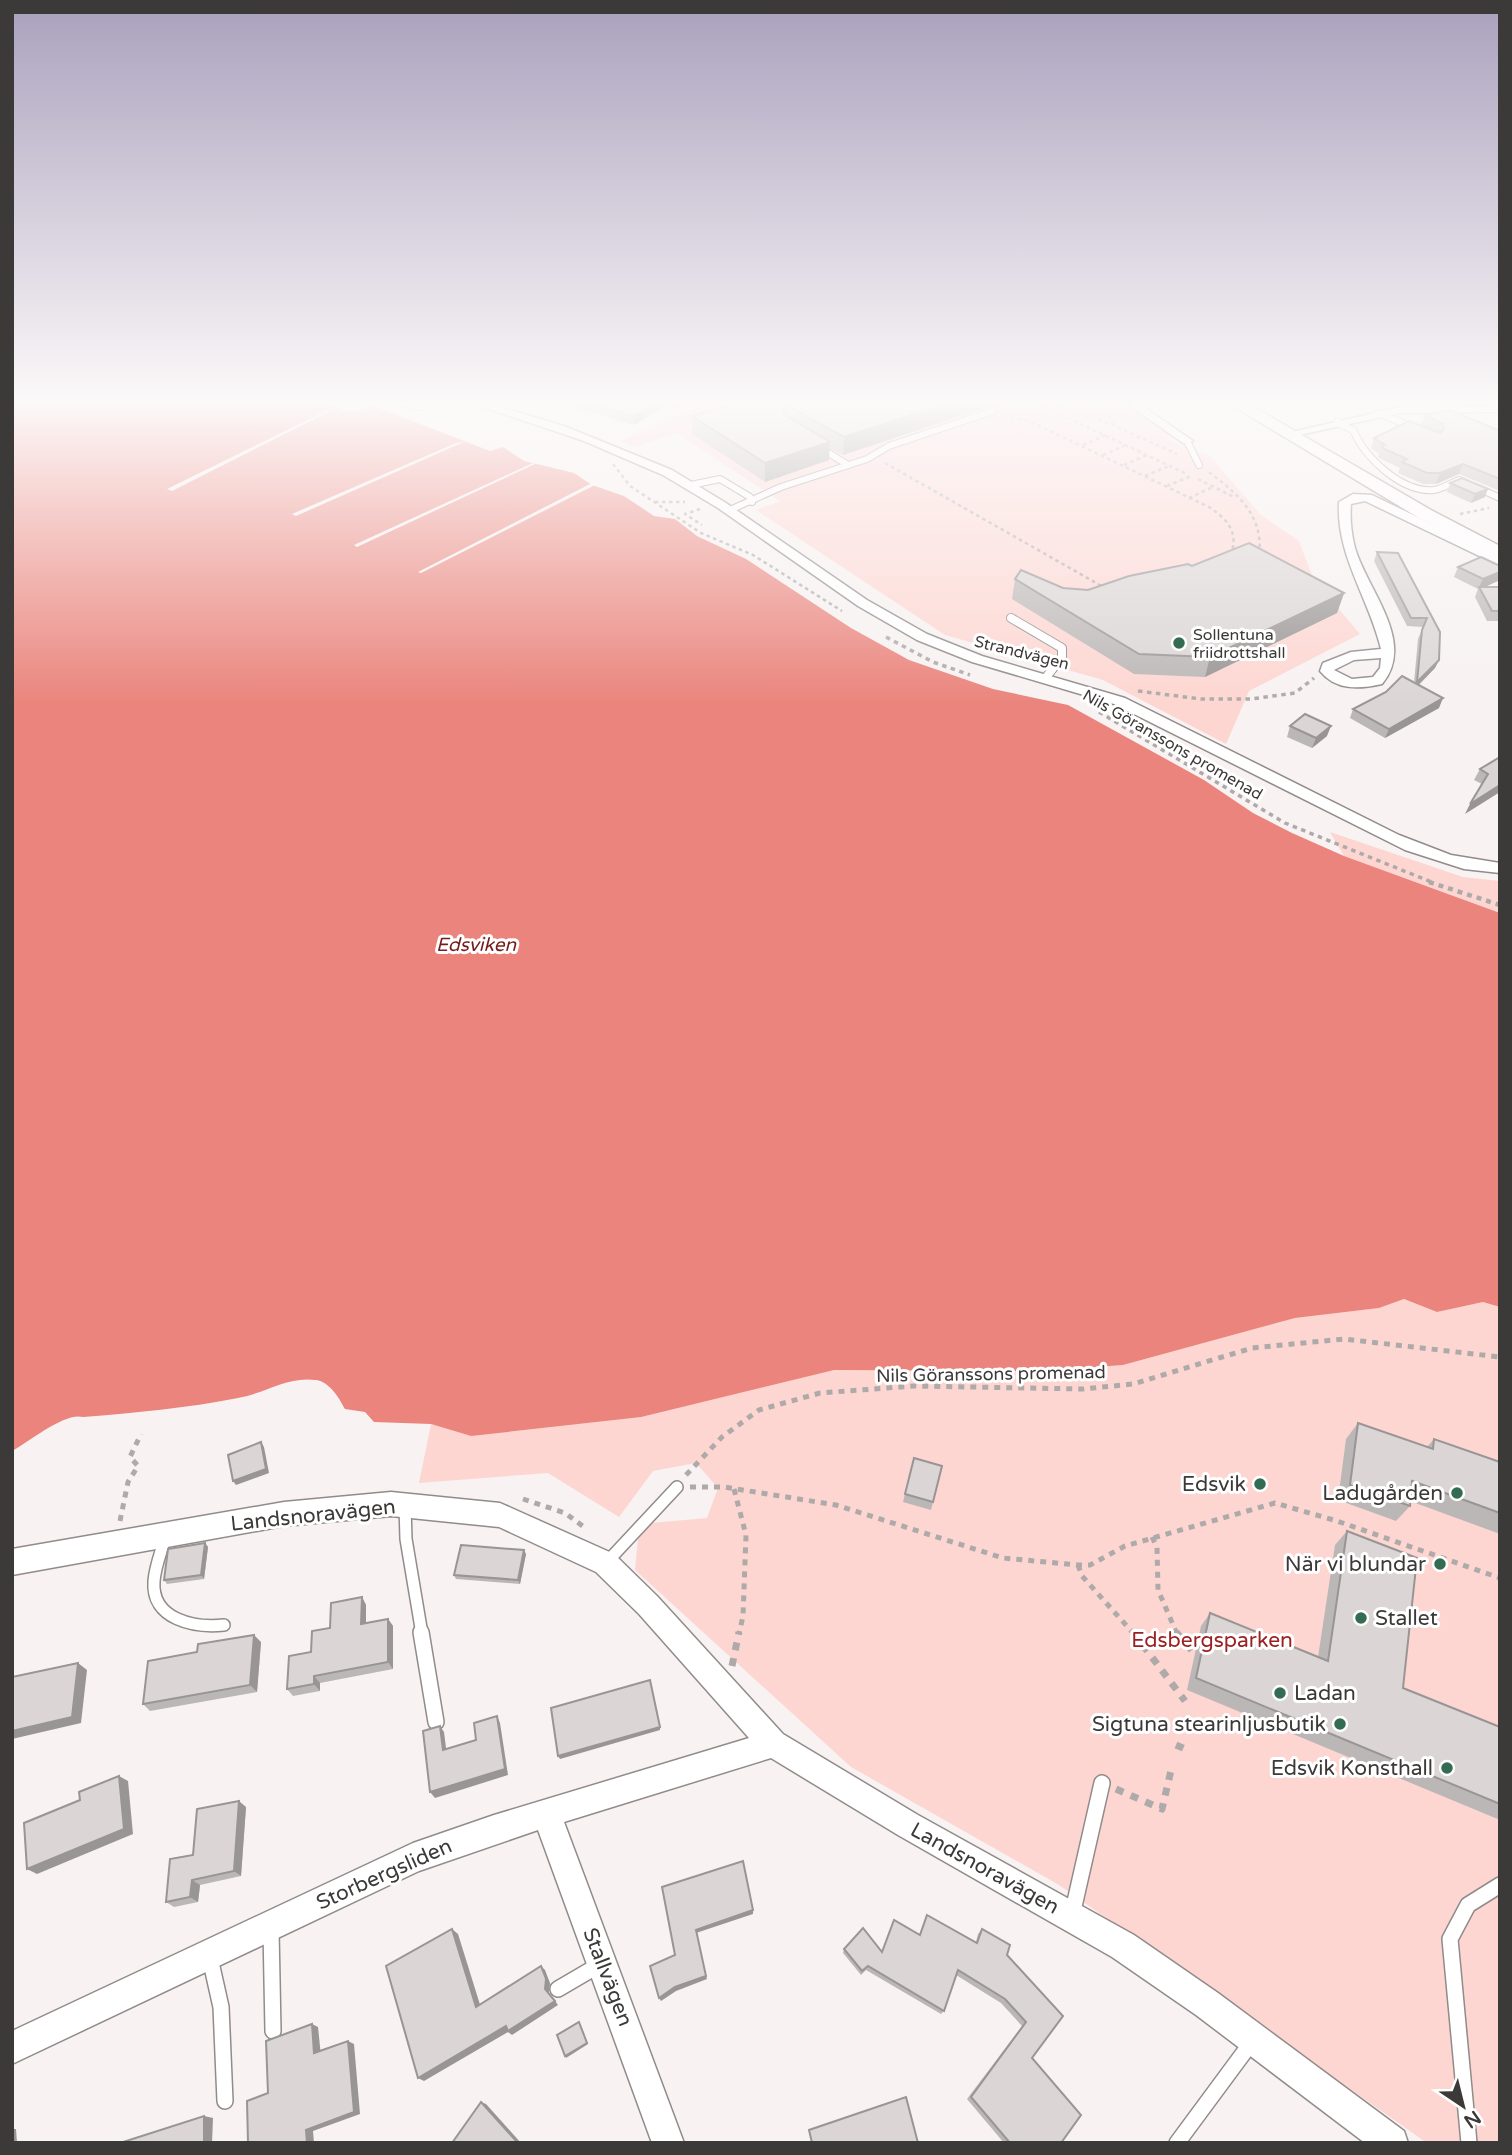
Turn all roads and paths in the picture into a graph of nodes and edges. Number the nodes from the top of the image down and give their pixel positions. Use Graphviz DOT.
graph roads {
  1 [pos="657,504"];
  2 [pos="720,504"];
  3 [pos="748,504"];
  4 [pos="956,504"];
  5 [pos="1200,504"];
  6 [pos="1243,504"];
  7 [pos="1345,504"];
  8 [pos="1379,504"];
  9 [pos="1407,504"];
  10 [pos="1500,505"];
  11 [pos="730,510"];
  12 [pos="695,511"];
  13 [pos="1453,515"];
  14 [pos="702,525"];
  15 [pos="1500,552"];
  16 [pos="1253,558"];
  17 [pos="1224,561"];
  18 [pos="1500,562"];
  19 [pos="1115,594"];
  20 [pos="849,615"];
  21 [pos="1011,618"];
  22 [pos="879,633"];
  23 [pos="1387,653"];
  24 [pos="1328,666"];
  25 [pos="973,676"];
  26 [pos="1047,676"];
  27 [pos="1128,690"];
  28 [pos="1088,705"];
  29 [pos="1500,868"];
  30 [pos="1500,905"];
  31 [pos="1500,1357"];
  32 [pos="141,1434"];
  33 [pos="677,1487"];
  34 [pos="734,1489"];
  35 [pos="405,1505"];
  36 [pos="120,1522"];
  37 [pos="166,1534"];
  38 [pos="1152,1538"];
  39 [pos="12,1562"];
  40 [pos="605,1563"];
  41 [pos="1078,1565"];
  42 [pos="1500,1578"];
  43 [pos="224,1625"];
  44 [pos="1195,1654"];
  45 [pos="732,1667"];
  46 [pos="1185,1701"];
  47 [pos="436,1721"];
  48 [pos="773,1744"];
  49 [pos="1176,1745"];
  50 [pos="1190,1751"];
  51 [pos="1172,1766"];
  52 [pos="1102,1783"];
  53 [pos="546,1813"];
  54 [pos="1500,1885"];
  55 [pos="1071,1916"];
  56 [pos="270,1925"];
  57 [pos="209,1955"];
  58 [pos="602,1963"];
  59 [pos="558,1989"];
  60 [pos="273,2031"];
  61 [pos="1254,2040"];
  62 [pos="12,2048"];
  63 [pos="225,2101"];
  64 [pos="667,2143"];
  65 [pos="1177,2143"];
  66 [pos="1392,2143"];
  67 [pos="1469,2143"];
  1 -- 20 [label="path"];
  2 -- 11 [label="street, Strandvägen"];
  3 -- 11 [label="lane"];
  4 -- 19 [label="path"];
  5 -- 17 [label="path"];
  6 -- 16 [label="path"];
  7 -- 23 [label="street"];
  8 -- 18 [label="street"];
  9 -- 15 [label="street"];
  10 -- 13 [label="path"];
  11 -- 26 [label="street, Strandvägen"];
  12 -- 14 [label="path"];
  21 -- 26 [label="lane"];
  22 -- 25 [label="path"];
  23 -- 24 [label="street"];
  23 -- 24 [label="street"];
  24 -- 27 [label="path"];
  26 -- 29 [label="street, Strandvägen"];
  28 -- 30 [label="path, Nils Göranssons promenad"];
  31 -- 33 [label="path, Nils Göranssons promenad"];
  32 -- 36 [label="path"];
  33 -- 34 [label="path"];
  33 -- 40 [label="lane"];
  34 -- 41 [label="path"];
  34 -- 45 [label="path"];
  35 -- 37 [label="street, Landsnoravägen"];
  35 -- 40 [label="street, Landsnoravägen"];
  35 -- 47 [label="lane"];
  37 -- 39 [label="street, Landsnoravägen"];
  37 -- 43 [label="lane"];
  38 -- 41 [label="path"];
  38 -- 42 [label="path"];
  38 -- 44 [label="path"];
  40 -- 48 [label="street, Landsnoravägen"];
  41 -- 46 [label="path"];
  48 -- 53 [label="street, Storbergsliden"];
  48 -- 55 [label="street, Landsnoravägen"];
  49 -- 50 [label="path"];
  51 -- 52 [label="path"];
  52 -- 55 [label="lane"];
  53 -- 56 [label="street, Storbergsliden"];
  53 -- 58 [label="street, Stallvägen"];
  54 -- 67 [label="lane"];
  55 -- 61 [label="street, Landsnoravägen"];
  56 -- 57 [label="street, Storbergsliden"];
  56 -- 60 [label="lane"];
  57 -- 62 [label="street, Storbergsliden"];
  57 -- 63 [label="lane"];
  58 -- 59 [label="lane"];
  58 -- 64 [label="street, Stallvägen"];
  61 -- 65 [label="lane"];
  61 -- 66 [label="street, Landsnoravägen"];
}
